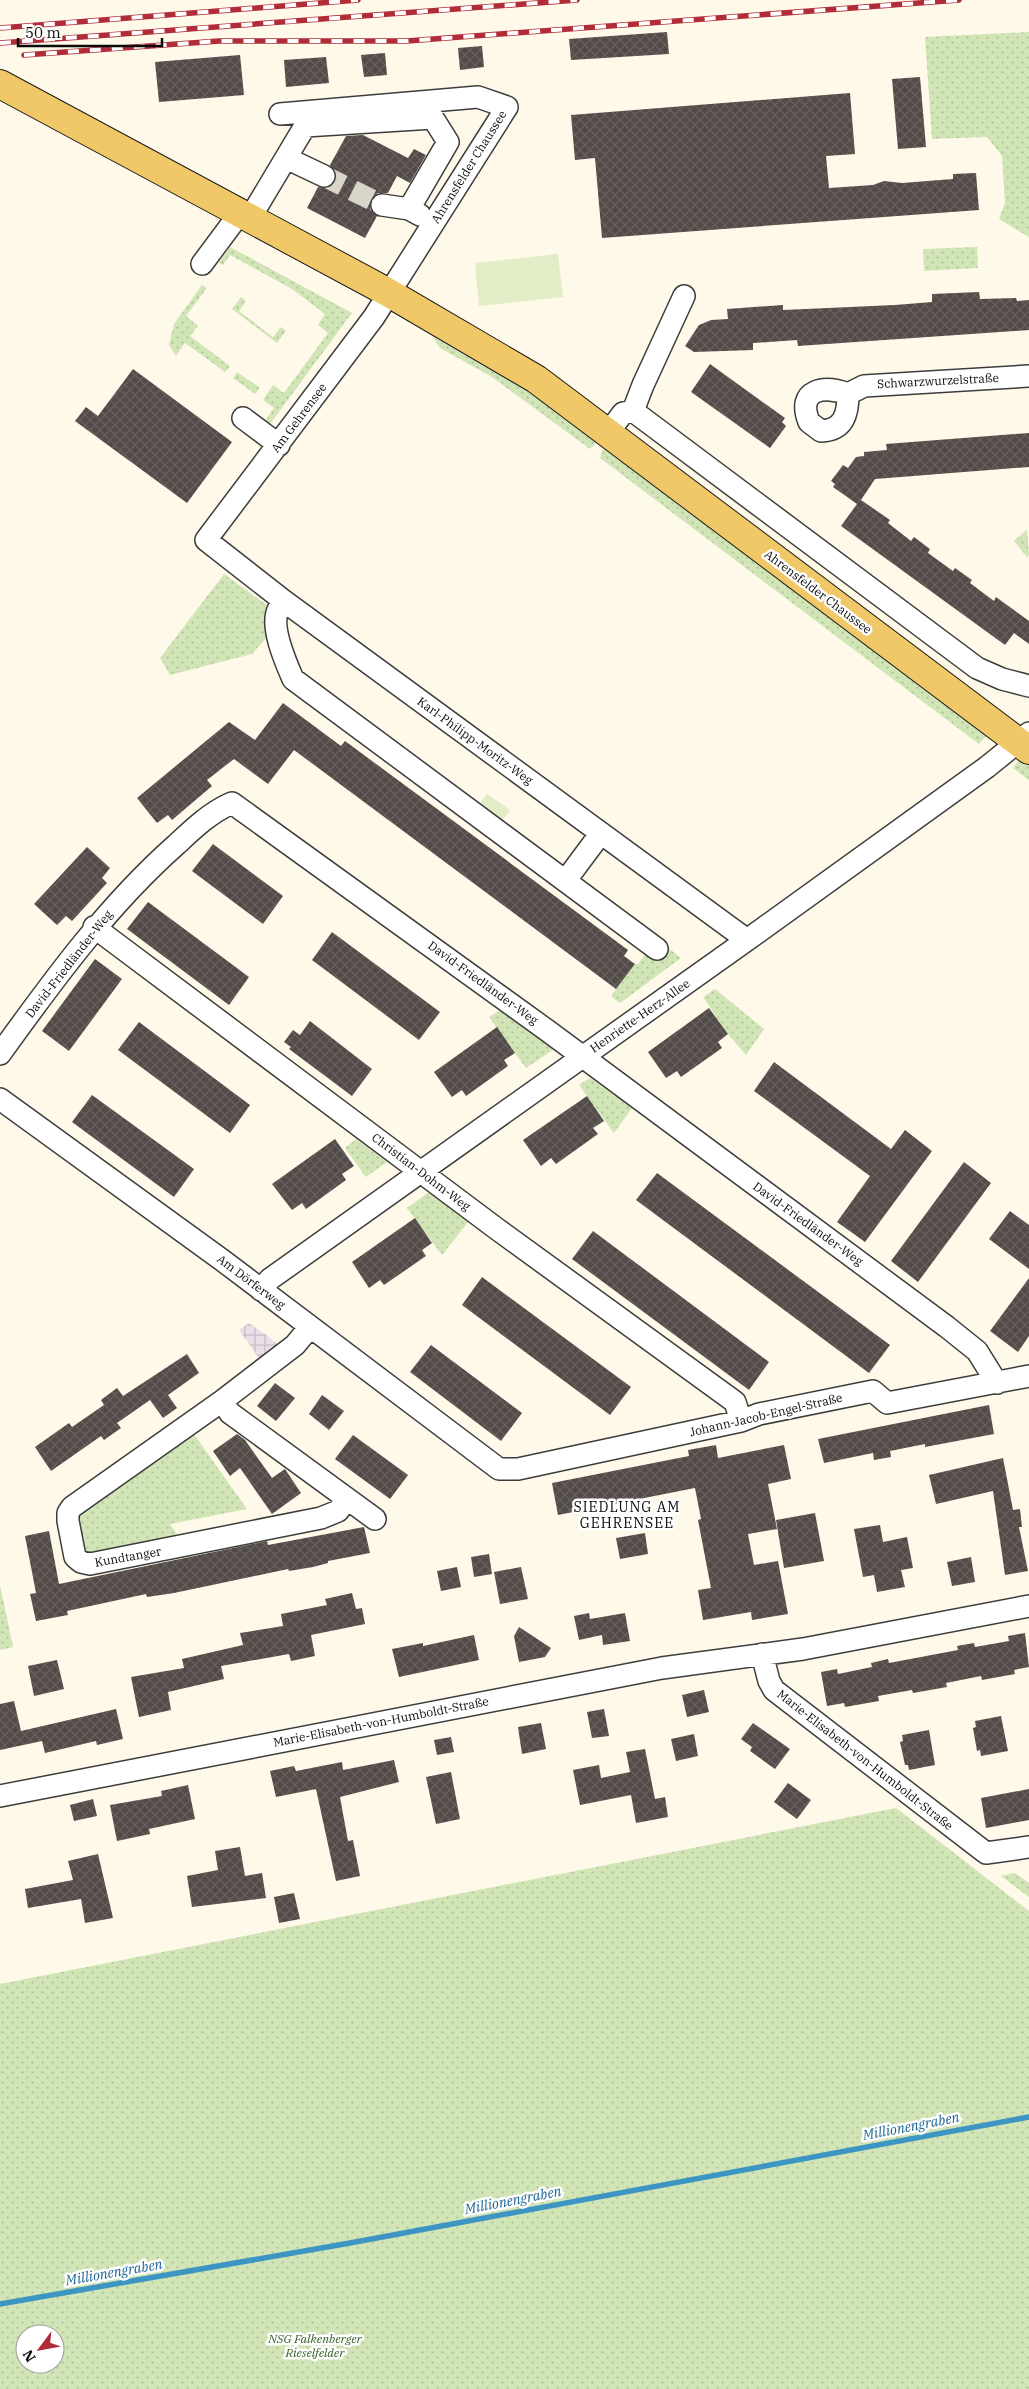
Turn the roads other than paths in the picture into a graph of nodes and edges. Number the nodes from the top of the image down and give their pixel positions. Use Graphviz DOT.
graph roads {
  1 [pos="0,84"];
  2 [pos="280,114"];
  3 [pos="286,158"];
  4 [pos="324,176"];
  5 [pos="382,205"];
  6 [pos="409,209"];
  7 [pos="245,215"];
  8 [pos="434,223"];
  9 [pos="202,264"];
  10 [pos="389,293"];
  11 [pos="684,296"];
  12 [pos="1029,376"];
  13 [pos="848,394"];
  14 [pos="633,411"];
  15 [pos="243,418"];
  16 [pos="608,433"];
  17 [pos="279,445"];
  18 [pos="206,540"];
  19 [pos="284,601"];
  20 [pos="1029,686"];
  21 [pos="1025,741"];
  22 [pos="601,833"];
  23 [pos="566,880"];
  24 [pos="94,927"];
  25 [pos="747,940"];
  26 [pos="657,949"];
  27 [pos="0,1054"];
  28 [pos="582,1057"];
  29 [pos="0,1099"];
  30 [pos="421,1172"];
  31 [pos="261,1290"];
  32 [pos="310,1327"];
  33 [pos="1029,1376"];
  34 [pos="997,1383"];
  35 [pos="222,1402"];
  36 [pos="741,1421"];
  37 [pos="499,1469"];
  38 [pos="347,1499"];
  39 [pos="375,1519"];
  40 [pos="1029,1606"];
  41 [pos="762,1654"];
  42 [pos="0,1796"];
  43 [pos="1029,1847"];
  1 -- 7 [label="main road, Ahrensfelder Chaussee"];
  2 -- 8 [label="street, Ahrensfelder Chaussee"];
  3 -- 4 [label="street"];
  3 -- 6 [label="street"];
  3 -- 7 [label="street"];
  5 -- 6 [label="street"];
  6 -- 8 [label="street"];
  7 -- 9 [label="street"];
  7 -- 10 [label="main road, Ahrensfelder Chaussee"];
  8 -- 10 [label="street, Ahrensfelder Chaussee"];
  10 -- 16 [label="main road, Ahrensfelder Chaussee"];
  10 -- 17 [label="street, Am Gehrensee"];
  11 -- 14 [label="street"];
  12 -- 13 [label="street, Schwarzwurzelstraße"];
  14 -- 16 [label="street"];
  14 -- 20 [label="street"];
  15 -- 17 [label="street"];
  16 -- 21 [label="main road, Ahrensfelder Chaussee"];
  17 -- 18 [label="street, Am Gehrensee"];
  18 -- 19 [label="street, Karl-Philipp-Moritz-Weg"];
  19 -- 22 [label="street, Karl-Philipp-Moritz-Weg"];
  19 -- 23 [label="street"];
  21 -- 25 [label="street, Henriette-Herz-Allee"];
  22 -- 23 [label="street"];
  22 -- 25 [label="street, Karl-Philipp-Moritz-Weg"];
  23 -- 26 [label="street"];
  24 -- 27 [label="street, David-Friedländer-Weg"];
  24 -- 28 [label="street, David-Friedländer-Weg"];
  24 -- 30 [label="street, Christian-Dohm-Weg"];
  25 -- 28 [label="street, Henriette-Herz-Allee"];
  28 -- 30 [label="street, Henriette-Herz-Allee"];
  28 -- 34 [label="street, David-Friedländer-Weg"];
  29 -- 31 [label="street, Am Dörferweg"];
  30 -- 31 [label="street, Henriette-Herz-Allee"];
  30 -- 36 [label="street, Christian-Dohm-Weg"];
  31 -- 32 [label="street, Am Dörferweg"];
  32 -- 35 [label="street, Kundtanger"];
  32 -- 37 [label="street, Am Dörferweg"];
  33 -- 34 [label="street, Johann-Jacob-Engel-Straße"];
  34 -- 36 [label="street, Johann-Jacob-Engel-Straße"];
  35 -- 38 [label="street"];
  35 -- 38 [label="street, Kundtanger"];
  36 -- 37 [label="street, Johann-Jacob-Engel-Straße"];
  38 -- 39 [label="street"];
  40 -- 41 [label="street, Marie-Elisabeth-von-Humboldt-Straße"];
  41 -- 42 [label="street, Marie-Elisabeth-von-Humboldt-Straße"];
  41 -- 43 [label="street, Marie-Elisabeth-von-Humboldt-Straße"];
}
